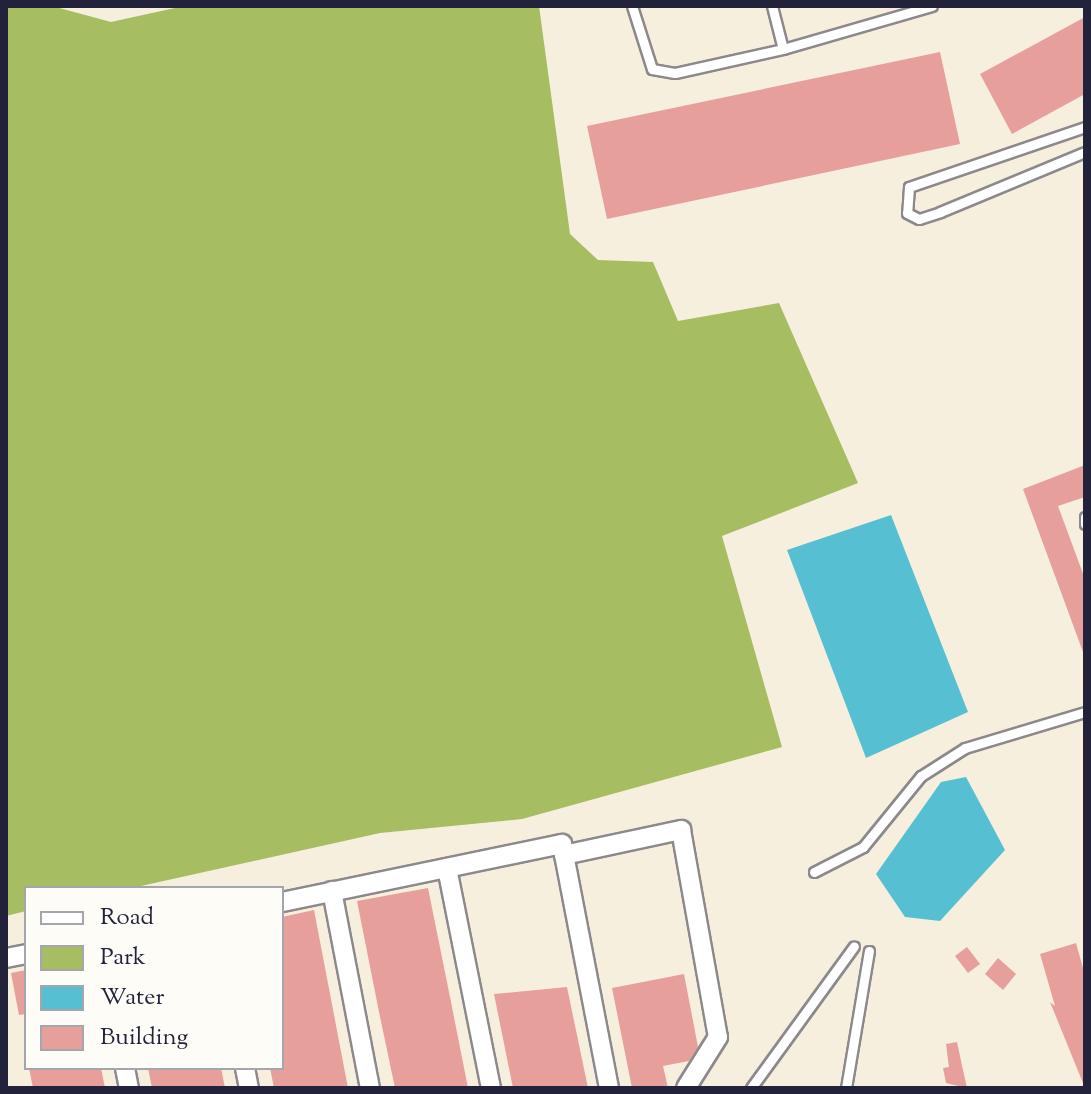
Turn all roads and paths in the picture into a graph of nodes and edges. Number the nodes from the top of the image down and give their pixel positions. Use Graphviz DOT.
graph roads {
  1 [pos="632,6"];
  2 [pos="772,6"];
  3 [pos="932,6"];
  4 [pos="783,49"];
  5 [pos="1085,127"];
  6 [pos="1085,152"];
  7 [pos="1085,517"];
  8 [pos="1085,524"];
  9 [pos="1085,712"];
  10 [pos="564,855"];
  11 [pos="447,868"];
  12 [pos="814,872"];
  13 [pos="332,891"];
  14 [pos="284,902"];
  15 [pos="854,946"];
  16 [pos="869,951"];
  17 [pos="370,1088"];
  18 [pos="491,1088"];
  19 [pos="609,1088"];
  20 [pos="686,1088"];
  21 [pos="751,1088"];
  22 [pos="846,1088"];
  1 -- 4 [label="lane"];
  2 -- 4 [label="lane"];
  3 -- 4 [label="lane"];
  5 -- 6 [label="lane"];
  7 -- 8 [label="lane"];
  9 -- 12 [label="lane"];
  10 -- 11 [label="street"];
  10 -- 19 [label="street"];
  10 -- 20 [label="street"];
  11 -- 13 [label="street"];
  11 -- 18 [label="street"];
  13 -- 14 [label="street"];
  13 -- 17 [label="street"];
  15 -- 21 [label="lane"];
  16 -- 22 [label="lane"];
}
